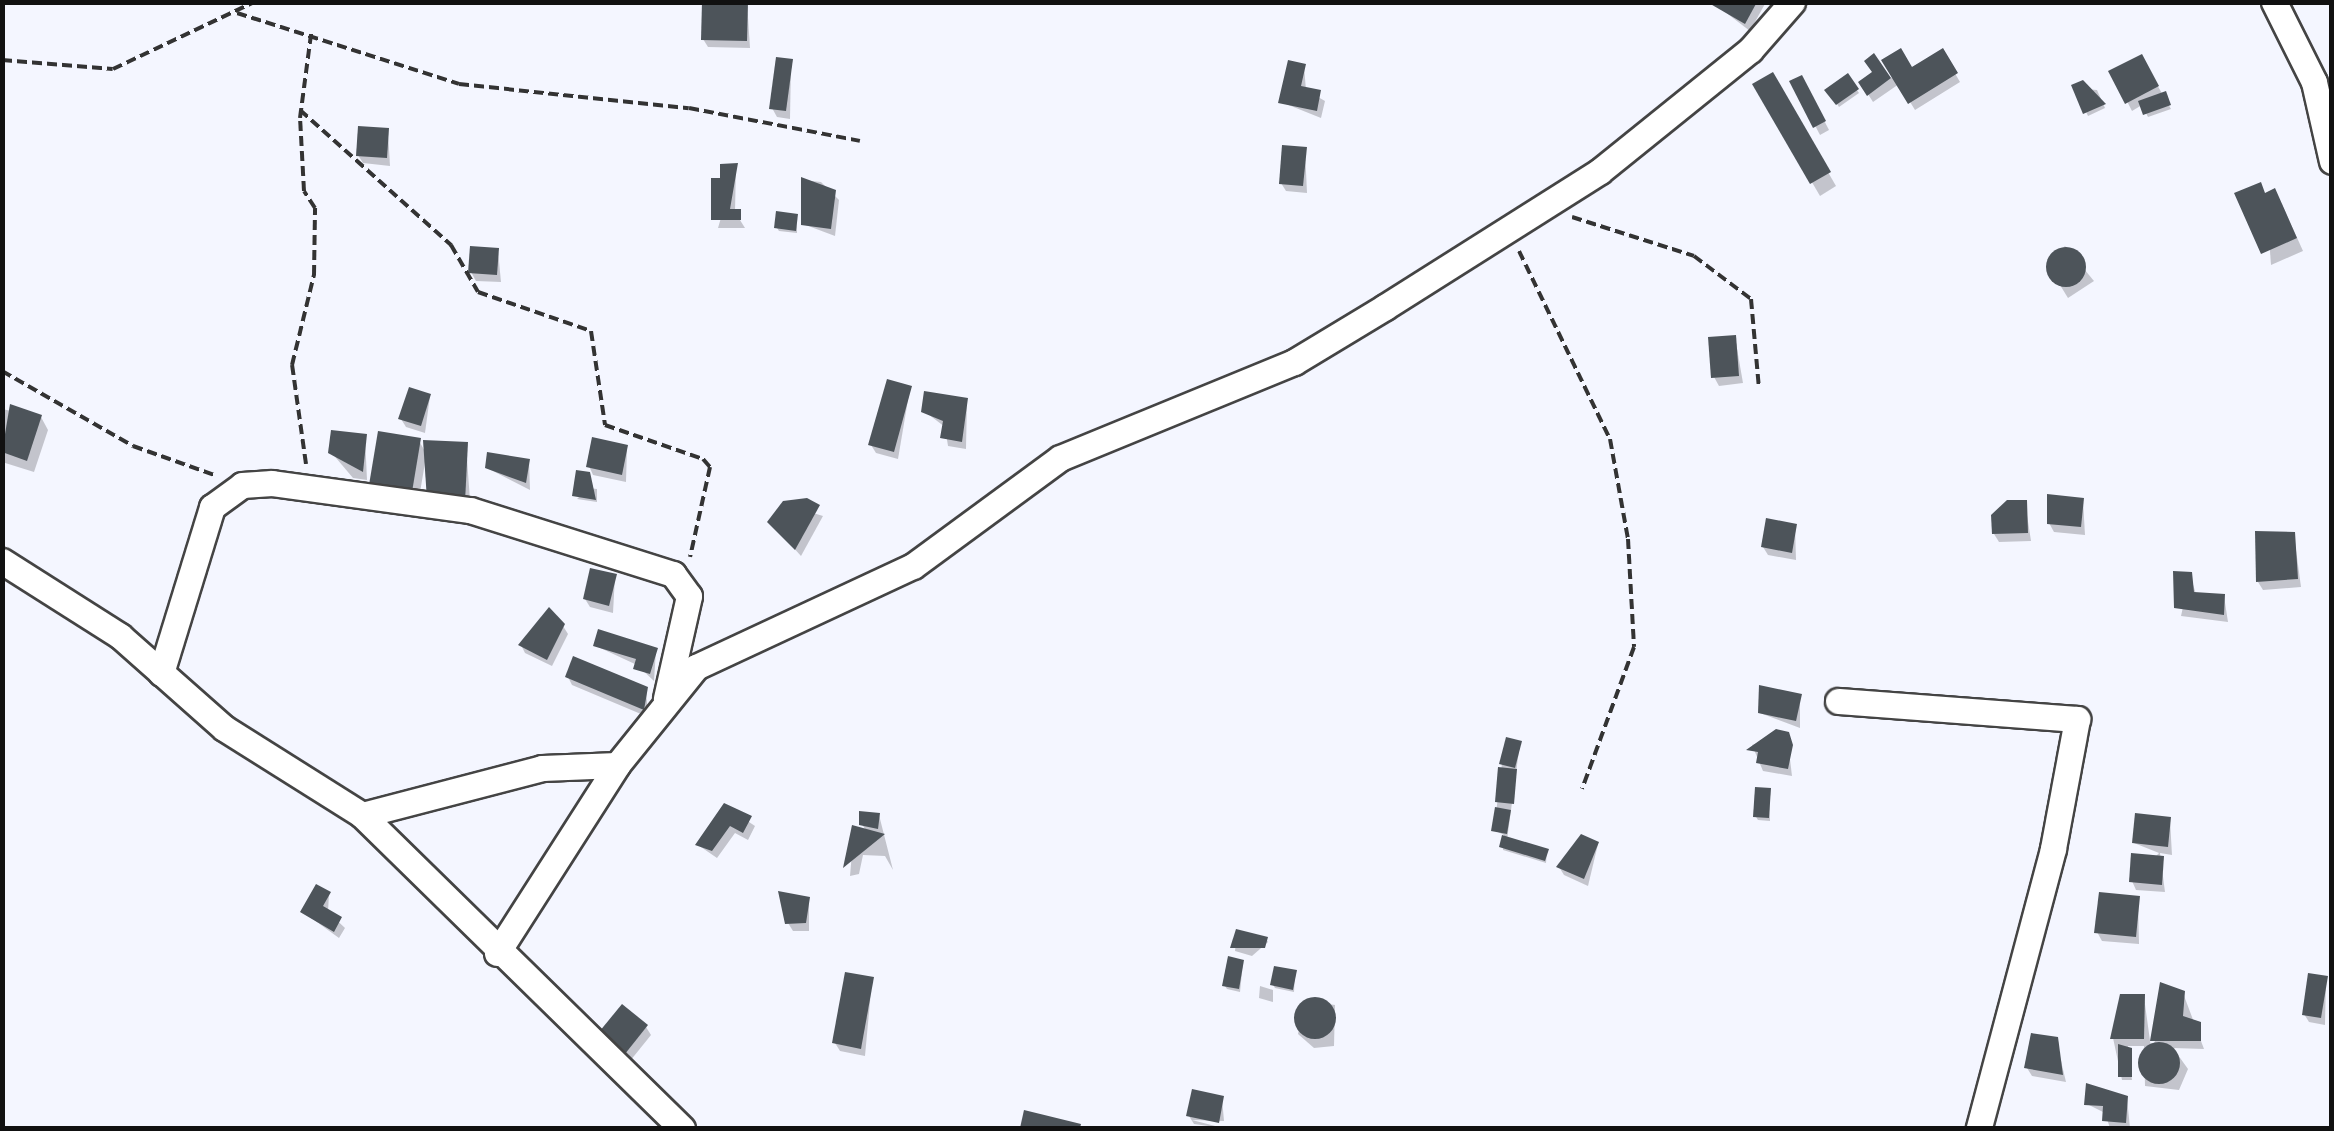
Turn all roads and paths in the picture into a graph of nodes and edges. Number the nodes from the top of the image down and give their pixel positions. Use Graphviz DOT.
graph roads {
  1 [pos="1792,2"];
  2 [pos="2274,2"];
  3 [pos="250,4"];
  4 [pos="237,13"];
  5 [pos="311,34"];
  6 [pos="2,60"];
  7 [pos="300,110"];
  8 [pos="860,141"];
  9 [pos="2332,162"];
  10 [pos="1545,204"];
  11 [pos="1505,225"];
  12 [pos="2,370"];
  13 [pos="1760,389"];
  14 [pos="242,485"];
  15 [pos="306,489"];
  16 [pos="2,561"];
  17 [pos="686,581"];
  18 [pos="161,673"];
  19 [pos="1838,700"];
  20 [pos="665,703"];
  21 [pos="617,765"];
  22 [pos="1582,788"];
  23 [pos="362,815"];
  24 [pos="497,952"];
  25 [pos="682,1128"];
  26 [pos="1979,1128"];
  1 -- 10 [label="street"];
  2 -- 9 [label="street"];
  3 -- 4 [label="path"];
  4 -- 5 [label="path"];
  4 -- 6 [label="path"];
  5 -- 7 [label="path"];
  5 -- 8 [label="path"];
  7 -- 15 [label="path"];
  7 -- 17 [label="path"];
  10 -- 11 [label="street"];
  10 -- 13 [label="path"];
  11 -- 20 [label="street"];
  11 -- 22 [label="path"];
  12 -- 14 [label="path"];
  14 -- 15 [label="street"];
  14 -- 18 [label="street"];
  15 -- 17 [label="street"];
  16 -- 18 [label="street"];
  17 -- 20 [label="street"];
  18 -- 23 [label="street"];
  19 -- 26 [label="street"];
  20 -- 21 [label="street"];
  21 -- 23 [label="street"];
  21 -- 24 [label="street"];
  23 -- 24 [label="street"];
  24 -- 25 [label="street"];
}
